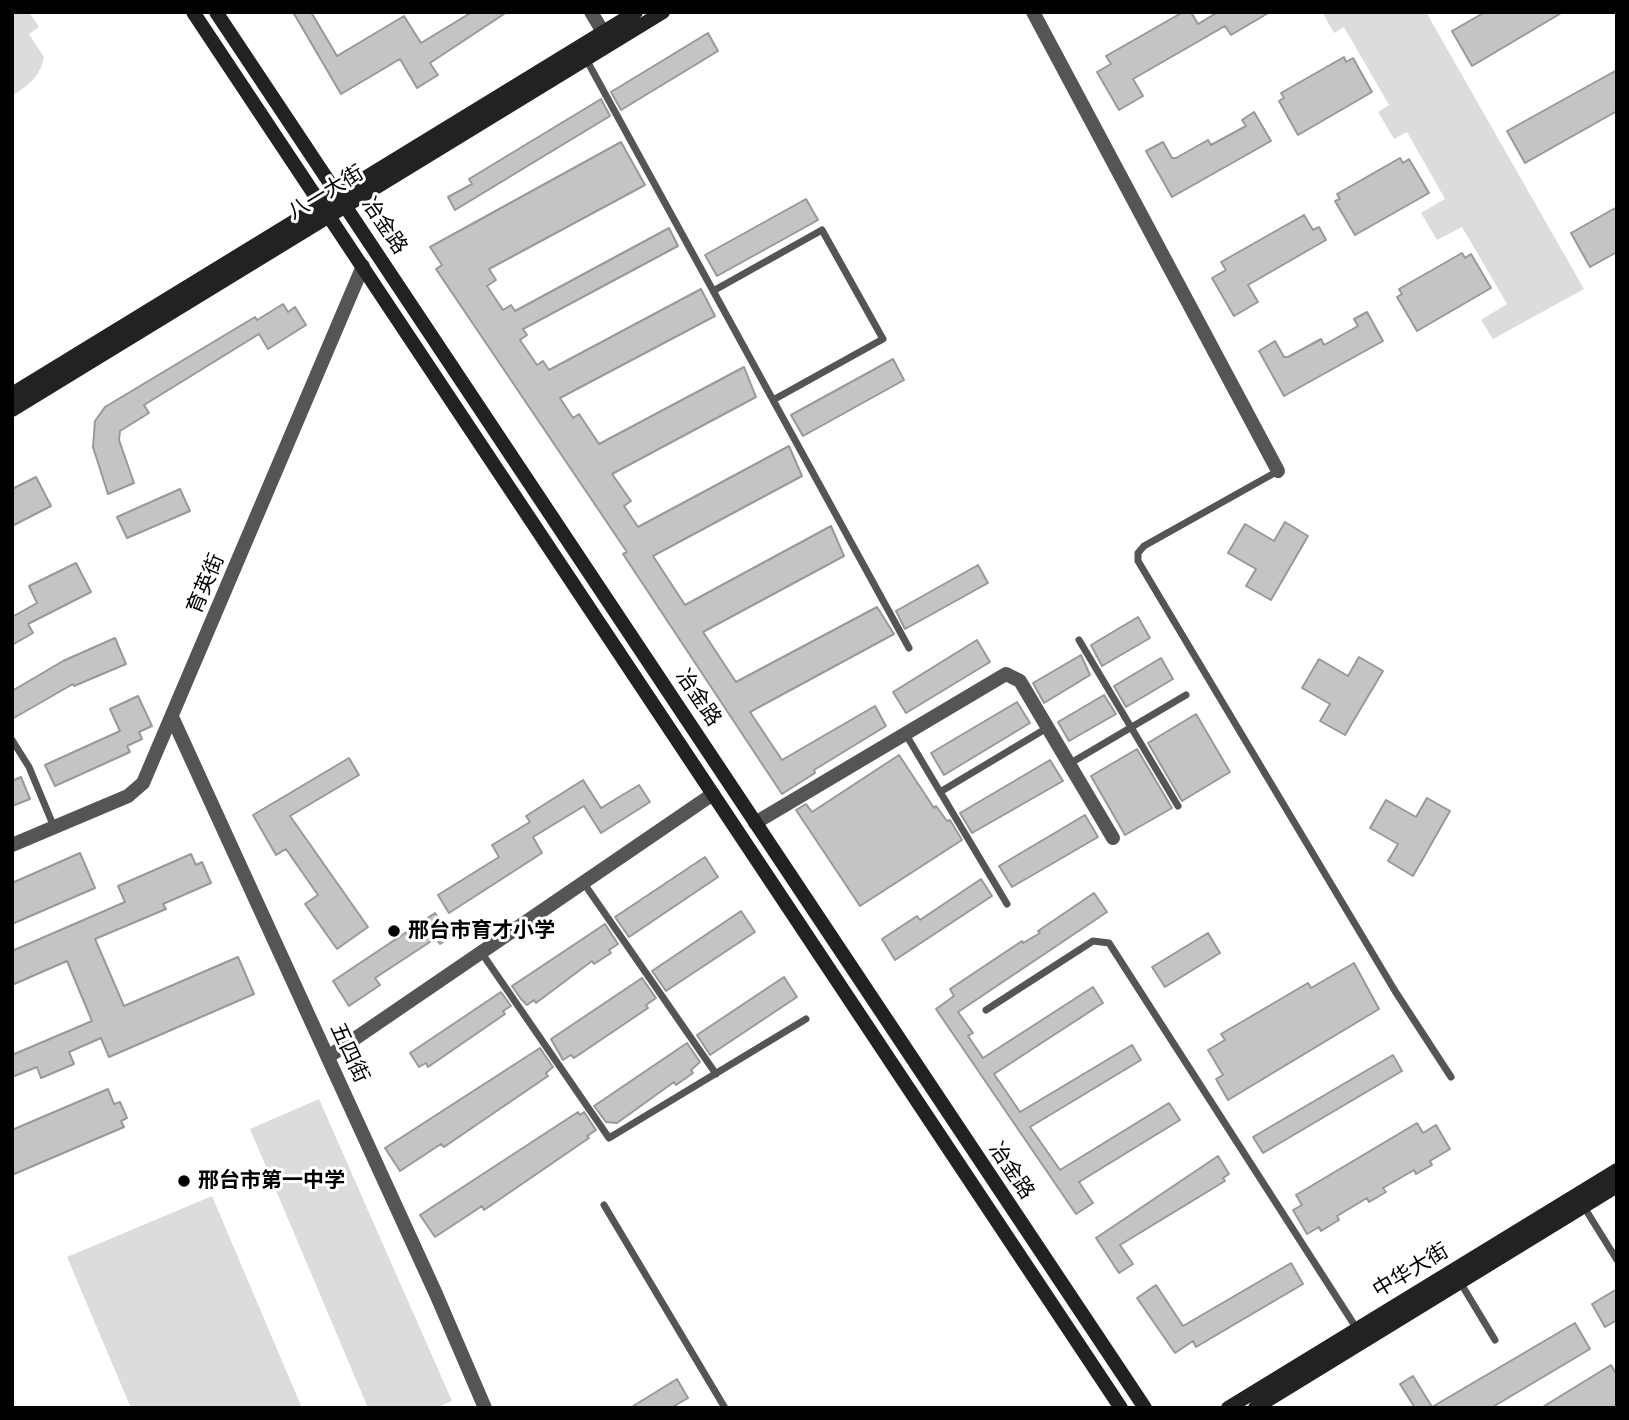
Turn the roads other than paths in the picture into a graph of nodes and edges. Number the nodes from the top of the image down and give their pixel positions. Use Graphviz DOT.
graph roads {
  1 [pos="193,12"];
  2 [pos="216,12"];
  3 [pos="591,12"];
  4 [pos="636,12"];
  5 [pos="663,12"];
  6 [pos="1034,12"];
  7 [pos="603,32"];
  8 [pos="586,59"];
  9 [pos="342,200"];
  10 [pos="326,210"];
  11 [pos="363,266"];
  12 [pos="713,291"];
  13 [pos="12,394"];
  14 [pos="774,400"];
  15 [pos="12,410"];
  16 [pos="1278,471"];
  17 [pos="1079,640"];
  18 [pos="909,648"];
  19 [pos="1186,695"];
  20 [pos="172,718"];
  21 [pos="1047,728"];
  22 [pos="1132,728"];
  23 [pos="905,733"];
  24 [pos="12,740"];
  25 [pos="1069,764"];
  26 [pos="940,792"];
  27 [pos="713,794"];
  28 [pos="1178,806"];
  29 [pos="755,823"];
  30 [pos="54,827"];
  31 [pos="1113,838"];
  32 [pos="12,845"];
  33 [pos="583,882"];
  34 [pos="1007,904"];
  35 [pos="481,952"];
  36 [pos="986,1010"];
  37 [pos="806,1019"];
  38 [pos="328,1057"];
  39 [pos="716,1074"];
  40 [pos="1451,1077"];
  41 [pos="1617,1170"];
  42 [pos="1617,1186"];
  43 [pos="604,1206"];
  44 [pos="1584,1207"];
  45 [pos="1617,1260"];
  46 [pos="1460,1282"];
  47 [pos="1357,1329"];
  48 [pos="1495,1340"];
  49 [pos="485,1408"];
  50 [pos="726,1408"];
  51 [pos="1121,1408"];
  52 [pos="1145,1408"];
  53 [pos="1228,1408"];
  54 [pos="1255,1408"];
  1 -- 10 [label="street, 冶金路"];
  2 -- 9 [label="street, 冶金路"];
  3 -- 7 [label="street"];
  4 -- 7 [label="street, 八一大街"];
  5 -- 8 [label="street, 八一大街"];
  6 -- 16 [label="street"];
  7 -- 9 [label="street, 八一大街"];
  8 -- 9 [label="street, 八一大街"];
  8 -- 12 [label="lane"];
  9 -- 10 [label="street, 八一大街"];
  9 -- 29 [label="street, 冶金路"];
  10 -- 11 [label="street, 冶金路"];
  10 -- 13 [label="street, 八一大街"];
  10 -- 15 [label="street, 八一大街"];
  11 -- 20 [label="street, 育英街"];
  11 -- 27 [label="street, 冶金路"];
  12 -- 14 [label="lane"];
  12 -- 14 [label="lane"];
  14 -- 18 [label="lane"];
  16 -- 40 [label="lane"];
  17 -- 22 [label="lane"];
  19 -- 22 [label="lane"];
  20 -- 30 [label="street, 育英街"];
  20 -- 38 [label="street, 五四街"];
  21 -- 23 [label="street"];
  21 -- 25 [label="street"];
  21 -- 26 [label="lane"];
  22 -- 25 [label="lane"];
  22 -- 28 [label="lane"];
  23 -- 26 [label="lane"];
  23 -- 29 [label="street"];
  24 -- 30 [label="lane"];
  25 -- 31 [label="street"];
  26 -- 34 [label="lane"];
  27 -- 33 [label="street"];
  27 -- 51 [label="street, 冶金路"];
  29 -- 52 [label="street, 冶金路"];
  30 -- 32 [label="street, 育英街"];
  33 -- 35 [label="street"];
  33 -- 39 [label="lane"];
  35 -- 38 [label="street"];
  35 -- 39 [label="lane"];
  36 -- 47 [label="lane"];
  37 -- 39 [label="lane"];
  38 -- 49 [label="street, 五四街"];
  41 -- 47 [label="street, 中华大街"];
  42 -- 44 [label="street, 中华大街"];
  43 -- 50 [label="lane"];
  44 -- 45 [label="lane"];
  44 -- 46 [label="street, 中华大街"];
  46 -- 48 [label="lane"];
  46 -- 54 [label="street, 中华大街"];
  47 -- 53 [label="street, 中华大街"];
}
